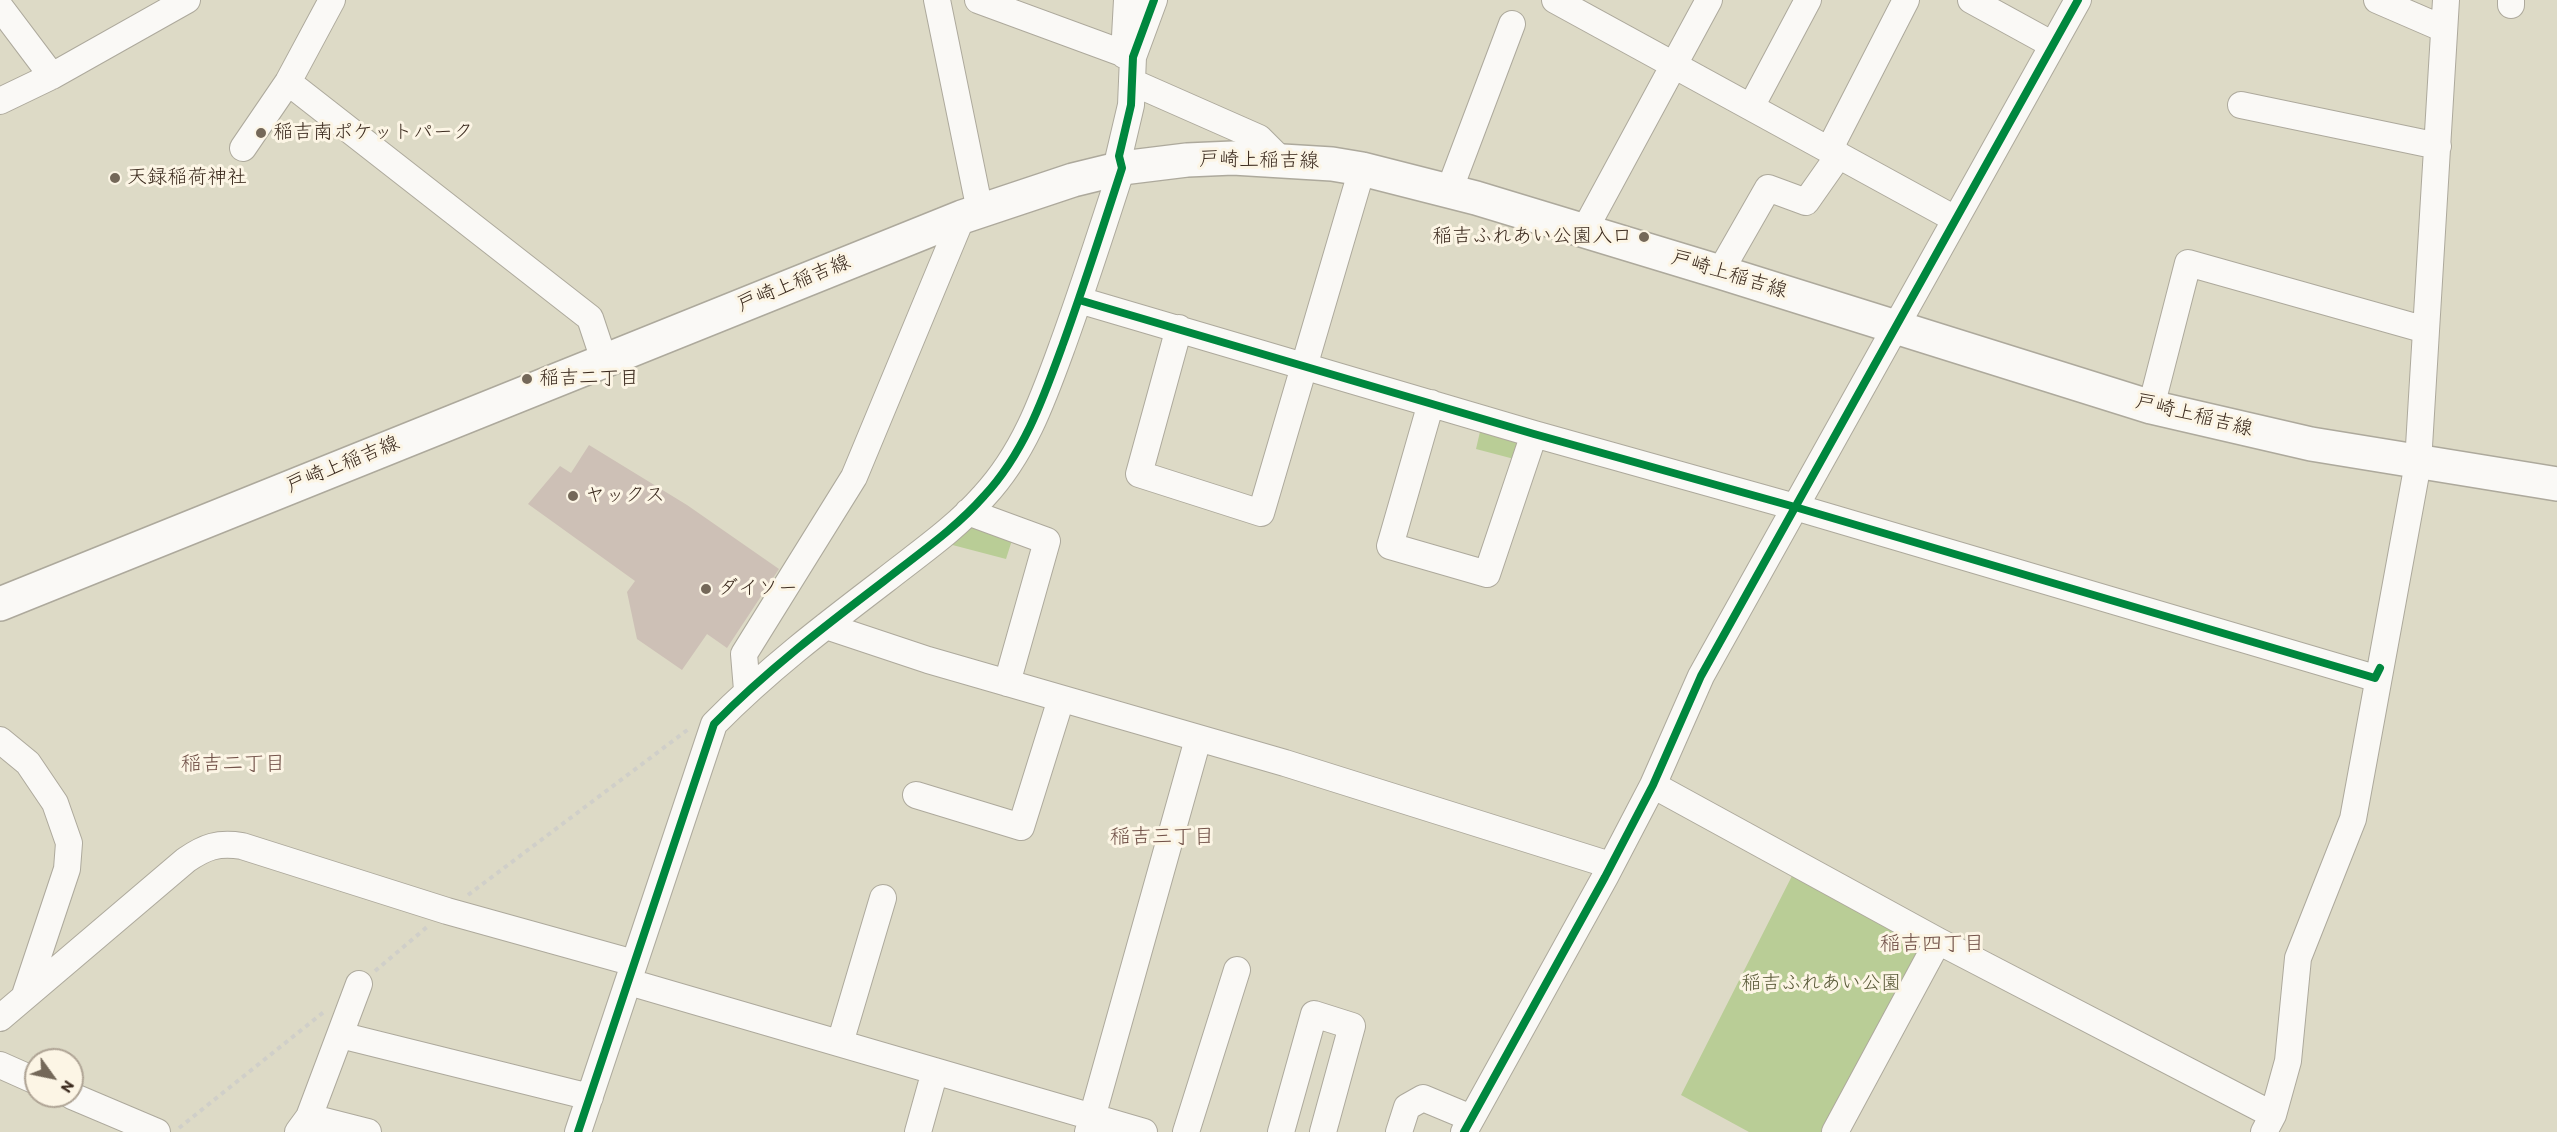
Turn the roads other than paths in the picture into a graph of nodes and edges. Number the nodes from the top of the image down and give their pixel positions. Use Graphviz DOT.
graph roads {
  1 [pos="187,0"];
  2 [pos="332,0"];
  3 [pos="937,0"];
  4 [pos="978,0"];
  5 [pos="1126,0"];
  6 [pos="1154,0"];
  7 [pos="1555,0"];
  8 [pos="1808,0"];
  9 [pos="1906,0"];
  10 [pos="1971,0"];
  11 [pos="2078,0"];
  12 [pos="2377,0"];
  13 [pos="2446,0"];
  14 [pos="1701,3"];
  15 [pos="0,7"];
  16 [pos="1512,24"];
  17 [pos="2444,29"];
  18 [pos="2053,45"];
  19 [pos="1130,65"];
  20 [pos="1673,65"];
  21 [pos="52,76"];
  22 [pos="288,82"];
  23 [pos="0,101"];
  24 [pos="2241,105"];
  25 [pos="1751,107"];
  26 [pos="2438,146"];
  27 [pos="243,148"];
  28 [pos="1834,152"];
  29 [pos="1280,159"];
  30 [pos="1122,168"];
  31 [pos="1362,169"];
  32 [pos="1449,191"];
  33 [pos="971,214"];
  34 [pos="1955,219"];
  35 [pos="1584,231"];
  36 [pos="1720,272"];
  37 [pos="1079,300"];
  38 [pos="1896,327"];
  39 [pos="1179,328"];
  40 [pos="2426,330"];
  41 [pos="604,360"];
  42 [pos="1305,365"];
  43 [pos="1431,403"];
  44 [pos="2151,407"];
  45 [pos="1534,434"];
  46 [pos="2418,463"];
  47 [pos="2557,484"];
  48 [pos="1795,507"];
  49 [pos="968,512"];
  50 [pos="0,604"];
  51 [pos="826,626"];
  52 [pos="2380,668"];
  53 [pos="1006,683"];
  54 [pos="747,690"];
  55 [pos="1062,699"];
  56 [pos="1198,738"];
  57 [pos="0,740"];
  58 [pos="1653,784"];
  59 [pos="916,795"];
  60 [pos="1610,865"];
  61 [pos="883,898"];
  62 [pos="1938,941"];
  63 [pos="1237,970"];
  64 [pos="632,972"];
  65 [pos="359,984"];
  66 [pos="25,995"];
  67 [pos="0,1018"];
  68 [pos="340,1035"];
  69 [pos="840,1043"];
  70 [pos="0,1065"];
  71 [pos="935,1071"];
  72 [pos="24,1076"];
  73 [pos="590,1097"];
  74 [pos="84,1101"];
  75 [pos="304,1124"];
  76 [pos="1090,1124"];
  77 [pos="1468,1125"];
  78 [pos="2267,1127"];
  79 [pos="157,1132"];
  80 [pos="368,1132"];
  81 [pos="578,1132"];
  82 [pos="918,1132"];
  83 [pos="1144,1132"];
  84 [pos="1186,1132"];
  85 [pos="1281,1132"];
  86 [pos="1323,1132"];
  87 [pos="1399,1132"];
  88 [pos="1835,1132"];
  1 -- 21 [label="street"];
  2 -- 22 [label="street"];
  3 -- 33 [label="street"];
  4 -- 19 [label="street"];
  5 -- 19 [label="street"];
  6 -- 19 [label="street"];
  7 -- 20 [label="street"];
  8 -- 25 [label="street"];
  9 -- 28 [label="street"];
  10 -- 18 [label="street"];
  11 -- 18 [label="street"];
  12 -- 17 [label="street"];
  13 -- 17 [label="street"];
  14 -- 20 [label="street"];
  15 -- 21 [label="street"];
  16 -- 32 [label="street"];
  17 -- 26 [label="street"];
  18 -- 34 [label="street"];
  19 -- 29 [label="street"];
  19 -- 30 [label="street"];
  20 -- 25 [label="street"];
  20 -- 35 [label="street"];
  21 -- 23 [label="street"];
  22 -- 27 [label="street"];
  22 -- 41 [label="street"];
  24 -- 26 [label="street"];
  25 -- 28 [label="street"];
  26 -- 40 [label="street"];
  28 -- 34 [label="street"];
  28 -- 36 [label="street"];
  29 -- 30 [label="main road, 戸崎上稲吉線"];
  29 -- 31 [label="main road, 戸崎上稲吉線"];
  30 -- 33 [label="main road, 戸崎上稲吉線"];
  30 -- 37 [label="street"];
  31 -- 32 [label="main road, 戸崎上稲吉線"];
  31 -- 42 [label="street"];
  32 -- 35 [label="main road, 戸崎上稲吉線"];
  33 -- 41 [label="main road, 戸崎上稲吉線"];
  33 -- 54 [label="street"];
  34 -- 38 [label="street"];
  35 -- 36 [label="main road, 戸崎上稲吉線"];
  36 -- 38 [label="main road, 戸崎上稲吉線"];
  37 -- 39 [label="street"];
  37 -- 49 [label="street"];
  38 -- 44 [label="main road, 戸崎上稲吉線"];
  38 -- 48 [label="street"];
  39 -- 42 [label="street"];
  39 -- 42 [label="street"];
  40 -- 44 [label="street"];
  40 -- 46 [label="street"];
  41 -- 50 [label="main road, 戸崎上稲吉線"];
  42 -- 43 [label="street"];
  43 -- 45 [label="street"];
  43 -- 45 [label="street"];
  44 -- 46 [label="main road, 戸崎上稲吉線"];
  45 -- 48 [label="street"];
  46 -- 47 [label="main road, 戸崎上稲吉線"];
  46 -- 52 [label="street"];
  48 -- 52 [label="street"];
  48 -- 58 [label="street"];
  49 -- 51 [label="street"];
  49 -- 53 [label="street"];
  51 -- 53 [label="street"];
  51 -- 54 [label="street"];
  52 -- 78 [label="street"];
  53 -- 55 [label="street"];
  54 -- 64 [label="street"];
  55 -- 56 [label="street"];
  55 -- 59 [label="street"];
  56 -- 60 [label="street"];
  56 -- 76 [label="street"];
  57 -- 66 [label="street"];
  58 -- 60 [label="street"];
  58 -- 62 [label="street"];
  60 -- 77 [label="street"];
  61 -- 69 [label="street"];
  62 -- 78 [label="street"];
  62 -- 88 [label="street"];
  63 -- 84 [label="street"];
  64 -- 66 [label="street"];
  64 -- 69 [label="street"];
  64 -- 73 [label="street"];
  65 -- 68 [label="street"];
  66 -- 67 [label="street"];
  68 -- 73 [label="street"];
  68 -- 75 [label="street"];
  69 -- 71 [label="street"];
  70 -- 72 [label="street"];
  71 -- 76 [label="street"];
  71 -- 82 [label="street"];
  73 -- 81 [label="street"];
  74 -- 79 [label="street"];
  75 -- 80 [label="street"];
  76 -- 83 [label="street"];
  77 -- 87 [label="street"];
  85 -- 86 [label="street"];
}
